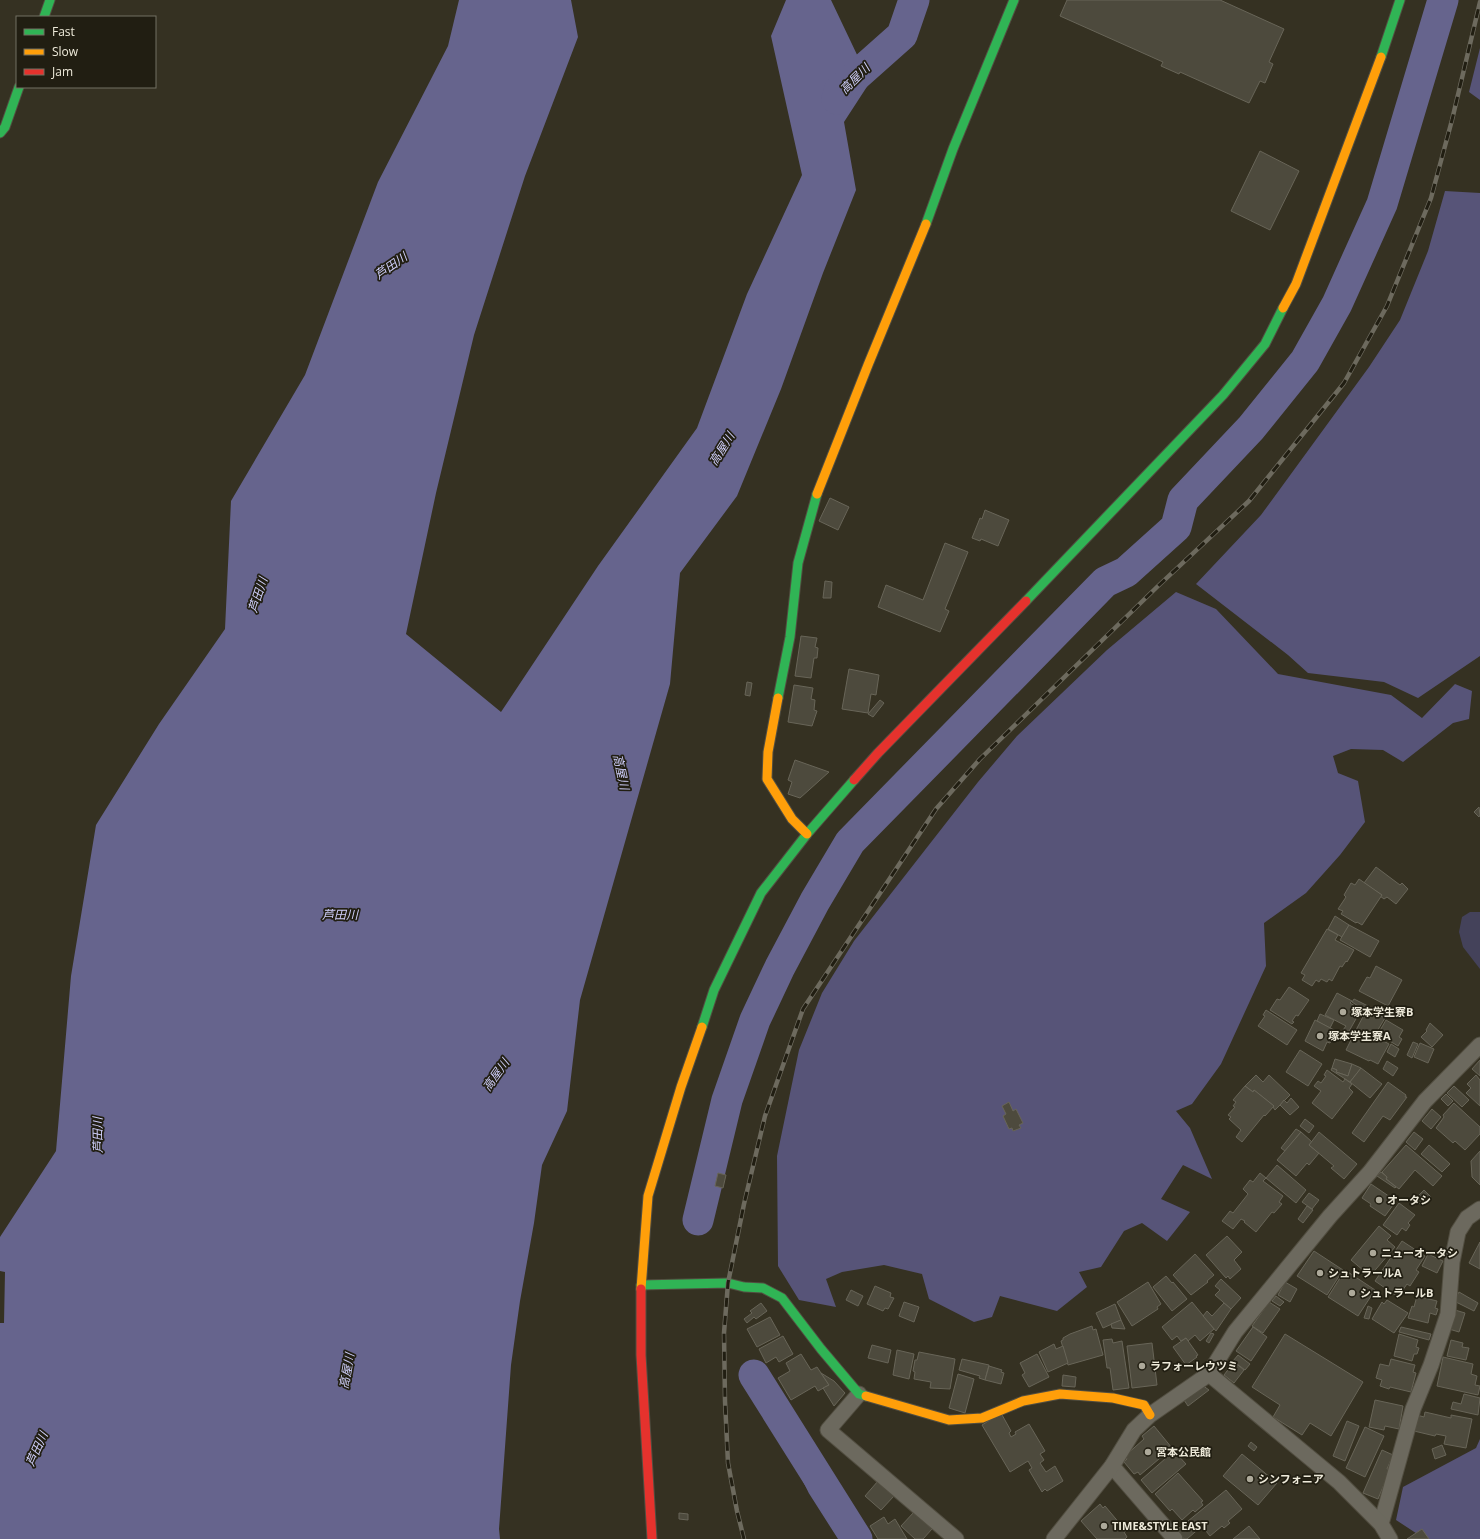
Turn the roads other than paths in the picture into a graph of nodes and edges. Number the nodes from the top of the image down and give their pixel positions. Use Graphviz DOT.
graph roads {
  1 [pos="50,0"];
  2 [pos="1014,0"];
  3 [pos="1400,0"];
  4 [pos="44,16"];
  5 [pos="19,88"];
  6 [pos="3,130"];
  7 [pos="0,145"];
  8 [pos="807,834"];
  9 [pos="1480,1045"];
  10 [pos="1480,1209"];
  11 [pos="641,1285"];
  12 [pos="1209,1374"];
  13 [pos="859,1394"];
  14 [pos="1150,1416"];
  15 [pos="1112,1466"];
  16 [pos="1381,1524"];
  17 [pos="652,1539"];
  18 [pos="956,1539"];
  19 [pos="1054,1539"];
  20 [pos="1175,1539"];
  21 [pos="1390,1539"];
  1 -- 4 [label="street"];
  2 -- 8 [label="street"];
  3 -- 8 [label="street"];
  5 -- 6 [label="street"];
  6 -- 7 [label="street"];
  8 -- 11 [label="street"];
  9 -- 12 [label="street"];
  10 -- 16 [label="street"];
  11 -- 13 [label="street"];
  11 -- 17 [label="street"];
  12 -- 14 [label="street"];
  12 -- 16 [label="street"];
  13 -- 14 [label="street"];
  13 -- 18 [label="street"];
  14 -- 15 [label="street"];
  15 -- 19 [label="street"];
  15 -- 20 [label="street"];
  16 -- 21 [label="street"];
}
